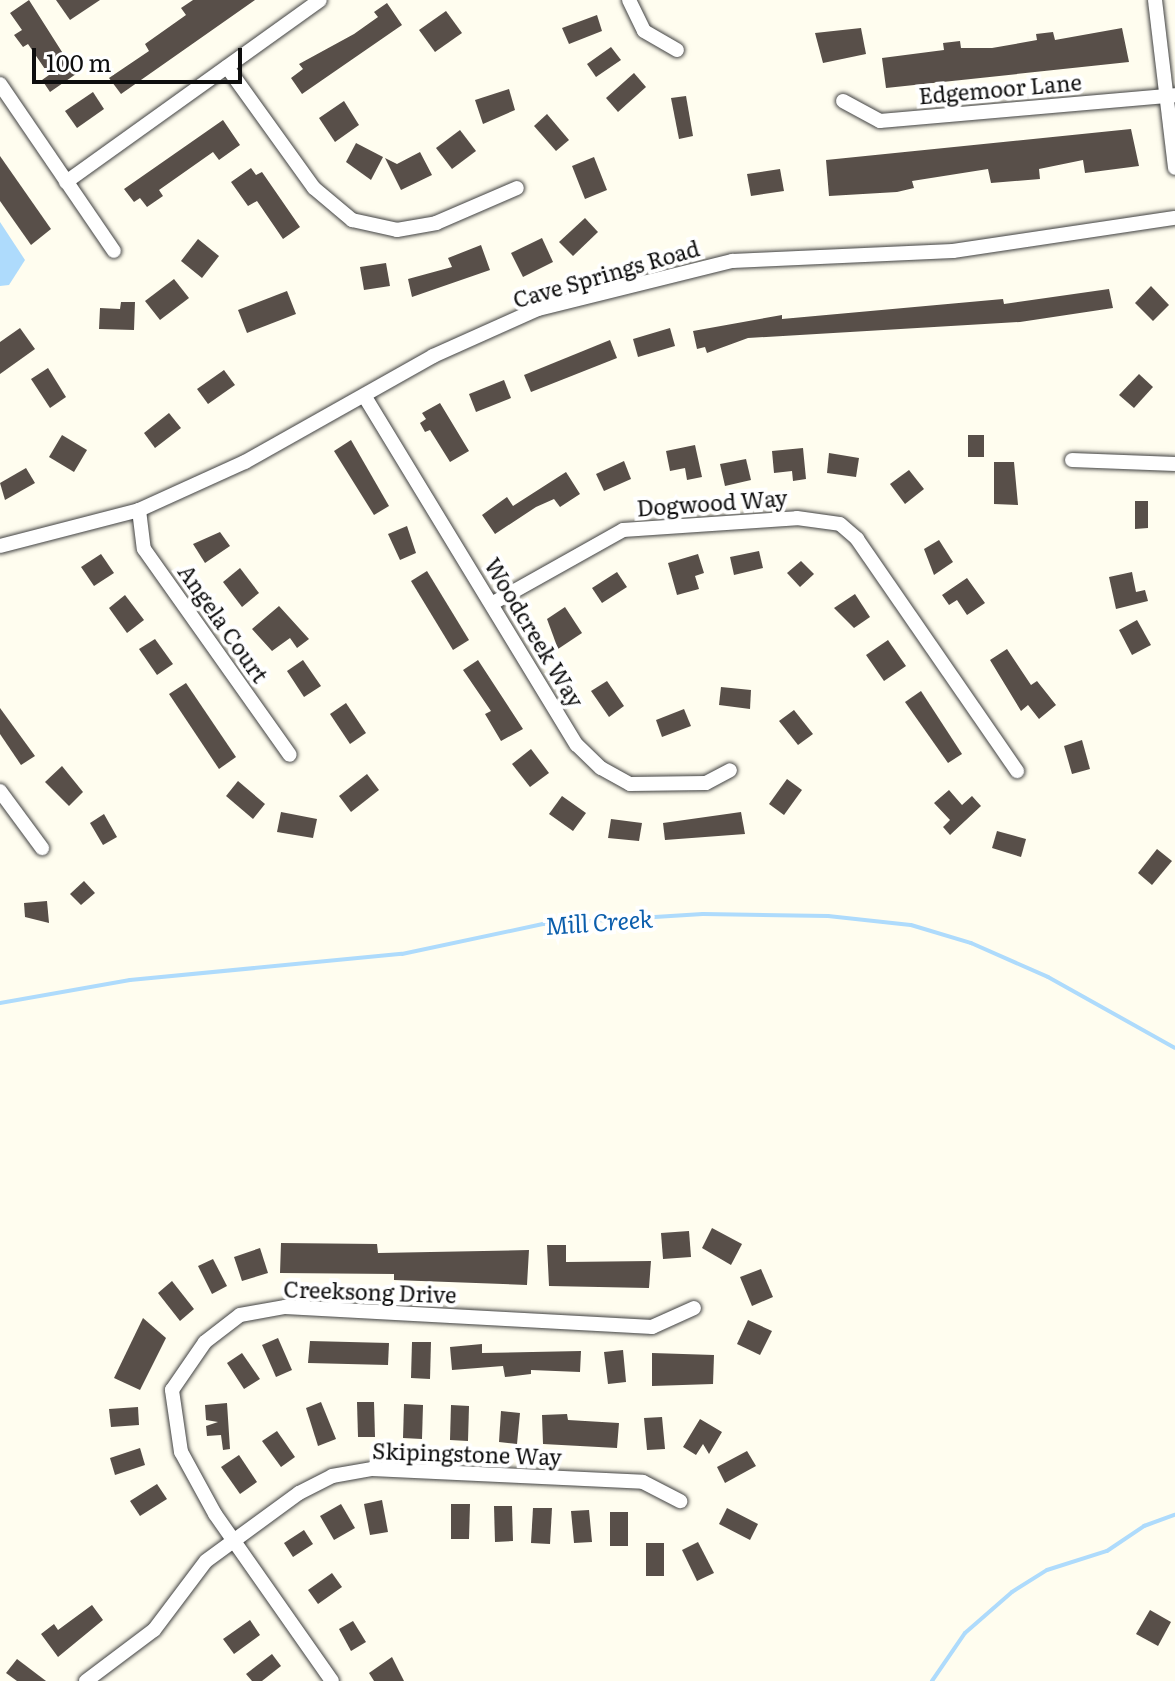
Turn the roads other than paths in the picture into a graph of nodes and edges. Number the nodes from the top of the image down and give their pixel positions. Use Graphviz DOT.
graph roads {
  1 [pos="320,0"];
  2 [pos="629,0"];
  3 [pos="1155,0"];
  4 [pos="677,50"];
  5 [pos="227,67"];
  6 [pos="0,84"];
  7 [pos="1170,95"];
  8 [pos="843,101"];
  9 [pos="1175,168"];
  10 [pos="66,182"];
  11 [pos="517,188"];
  12 [pos="1175,218"];
  13 [pos="114,251"];
  14 [pos="365,397"];
  15 [pos="1072,460"];
  16 [pos="1175,464"];
  17 [pos="139,510"];
  18 [pos="0,546"];
  19 [pos="493,603"];
  20 [pos="290,755"];
  21 [pos="730,770"];
  22 [pos="1017,771"];
  23 [pos="0,791"];
  24 [pos="42,848"];
  25 [pos="694,1308"];
  26 [pos="680,1501"];
  27 [pos="233,1539"];
  28 [pos="86,1681"];
  29 [pos="332,1681"];
  1 -- 5 [label="street"];
  2 -- 4 [label="street"];
  3 -- 7 [label="street"];
  5 -- 10 [label="street"];
  5 -- 11 [label="street"];
  6 -- 10 [label="street"];
  7 -- 8 [label="street, Edgemoor Lane"];
  7 -- 9 [label="street"];
  10 -- 13 [label="street"];
  12 -- 14 [label="street, Cave Springs Road"];
  14 -- 17 [label="street, Cave Springs Road"];
  14 -- 19 [label="street, Woodcreek Way"];
  15 -- 16 [label="street"];
  17 -- 18 [label="street, Cave Springs Road"];
  17 -- 20 [label="street, Angela Court"];
  19 -- 21 [label="street, Woodcreek Way"];
  19 -- 22 [label="street, Dogwood Way"];
  23 -- 24 [label="street"];
  25 -- 27 [label="street, Creeksong Drive"];
  26 -- 27 [label="street, Skipingstone Way"];
  27 -- 28 [label="street, Skipingstone Way"];
  27 -- 29 [label="street, Creeksong Drive"];
}
